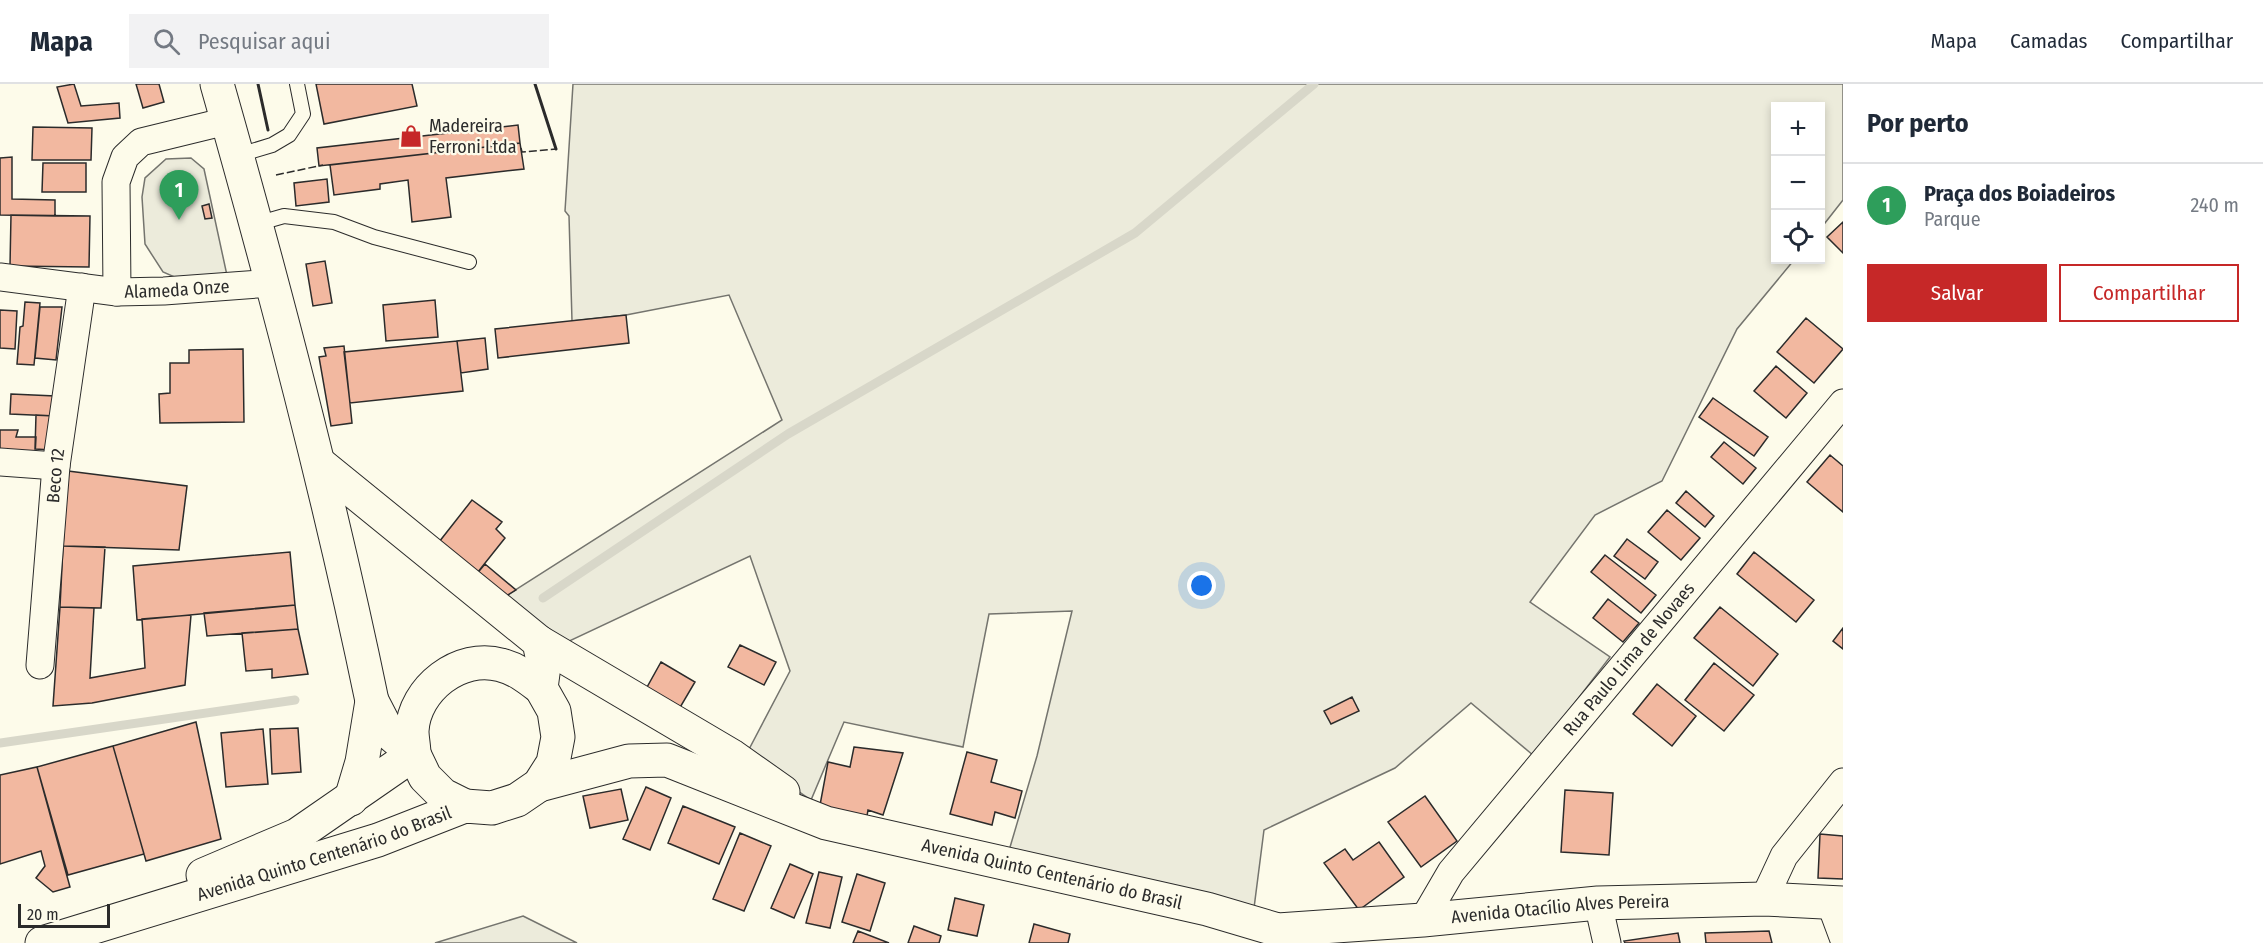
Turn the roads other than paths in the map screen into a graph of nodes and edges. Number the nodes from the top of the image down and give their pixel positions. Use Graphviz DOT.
graph roads {
  1 [pos="217,84"];
  2 [pos="297,84"];
  3 [pos="227,121"];
  4 [pos="238,155"];
  5 [pos="256,224"];
  6 [pos="469,262"];
  7 [pos="0,277"];
  8 [pos="273,283"];
  9 [pos="82,287"];
  10 [pos="117,292"];
  11 [pos="1843,403"];
  12 [pos="0,462"];
  13 [pos="320,464"];
  14 [pos="56,466"];
  15 [pos="539,642"];
  16 [pos="40,665"];
  17 [pos="607,682"];
  18 [pos="540,688"];
  19 [pos="372,701"];
  20 [pos="414,754"];
  21 [pos="1843,782"];
  22 [pos="539,785"];
  23 [pos="351,799"];
  24 [pos="465,806"];
  25 [pos="825,823"];
  26 [pos="1764,899"];
  27 [pos="1598,903"];
  28 [pos="1837,903"];
  29 [pos="1423,920"];
  30 [pos="1280,937"];
  31 [pos="1843,937"];
  32 [pos="50,941"];
  33 [pos="1607,943"];
  1 -- 3 [label="main road"];
  2 -- 4 [label="lane"];
  3 -- 4 [label="main road"];
  3 -- 10 [label="street"];
  4 -- 5 [label="main road"];
  5 -- 6 [label="lane"];
  5 -- 8 [label="main road"];
  7 -- 9 [label="street, Alameda Onze"];
  8 -- 10 [label="street, Alameda Onze"];
  8 -- 13 [label="main road"];
  9 -- 10 [label="street, Alameda Onze"];
  9 -- 14 [label="street, Beco 12"];
  11 -- 29 [label="street, Rua Paulo Lima de Novaes"];
  12 -- 14 [label="street"];
  13 -- 15 [label="main road, Avenida Quinto Centenário do Brasil"];
  13 -- 19 [label="main road"];
  14 -- 16 [label="street, Beco 12"];
  15 -- 17 [label="main road, Avenida Quinto Centenário do Brasil"];
  15 -- 18 [label="main road"];
  17 -- 18 [label="main road"];
  17 -- 25 [label="main road, Avenida Quinto Centenário do Brasil"];
  18 -- 20 [label="main road"];
  18 -- 22 [label="main road"];
  19 -- 20 [label="main road"];
  19 -- 23 [label="main road"];
  20 -- 23 [label="main road, Avenida Quinto Centenário do Brasil"];
  20 -- 24 [label="main road"];
  21 -- 26 [label="street"];
  22 -- 24 [label="main road, Avenida Quinto Centenário do Brasil"];
  22 -- 25 [label="main road, Avenida Quinto Centenário do Brasil"];
  23 -- 32 [label="main road, Avenida Quinto Centenário do Brasil"];
  24 -- 32 [label="main road, Avenida Quinto Centenário do Brasil"];
  25 -- 30 [label="main road, Avenida Quinto Centenário do Brasil"];
  26 -- 27 [label="main road, Avenida Otacílio Alves Pereira"];
  26 -- 28 [label="main road, Avenida Otacílio Alves Pereira"];
  27 -- 29 [label="main road, Avenida Otacílio Alves Pereira"];
  27 -- 33 [label="street"];
  28 -- 31 [label="street"];
  29 -- 30 [label="main road, Avenida Otacílio Alves Pereira"];
}
